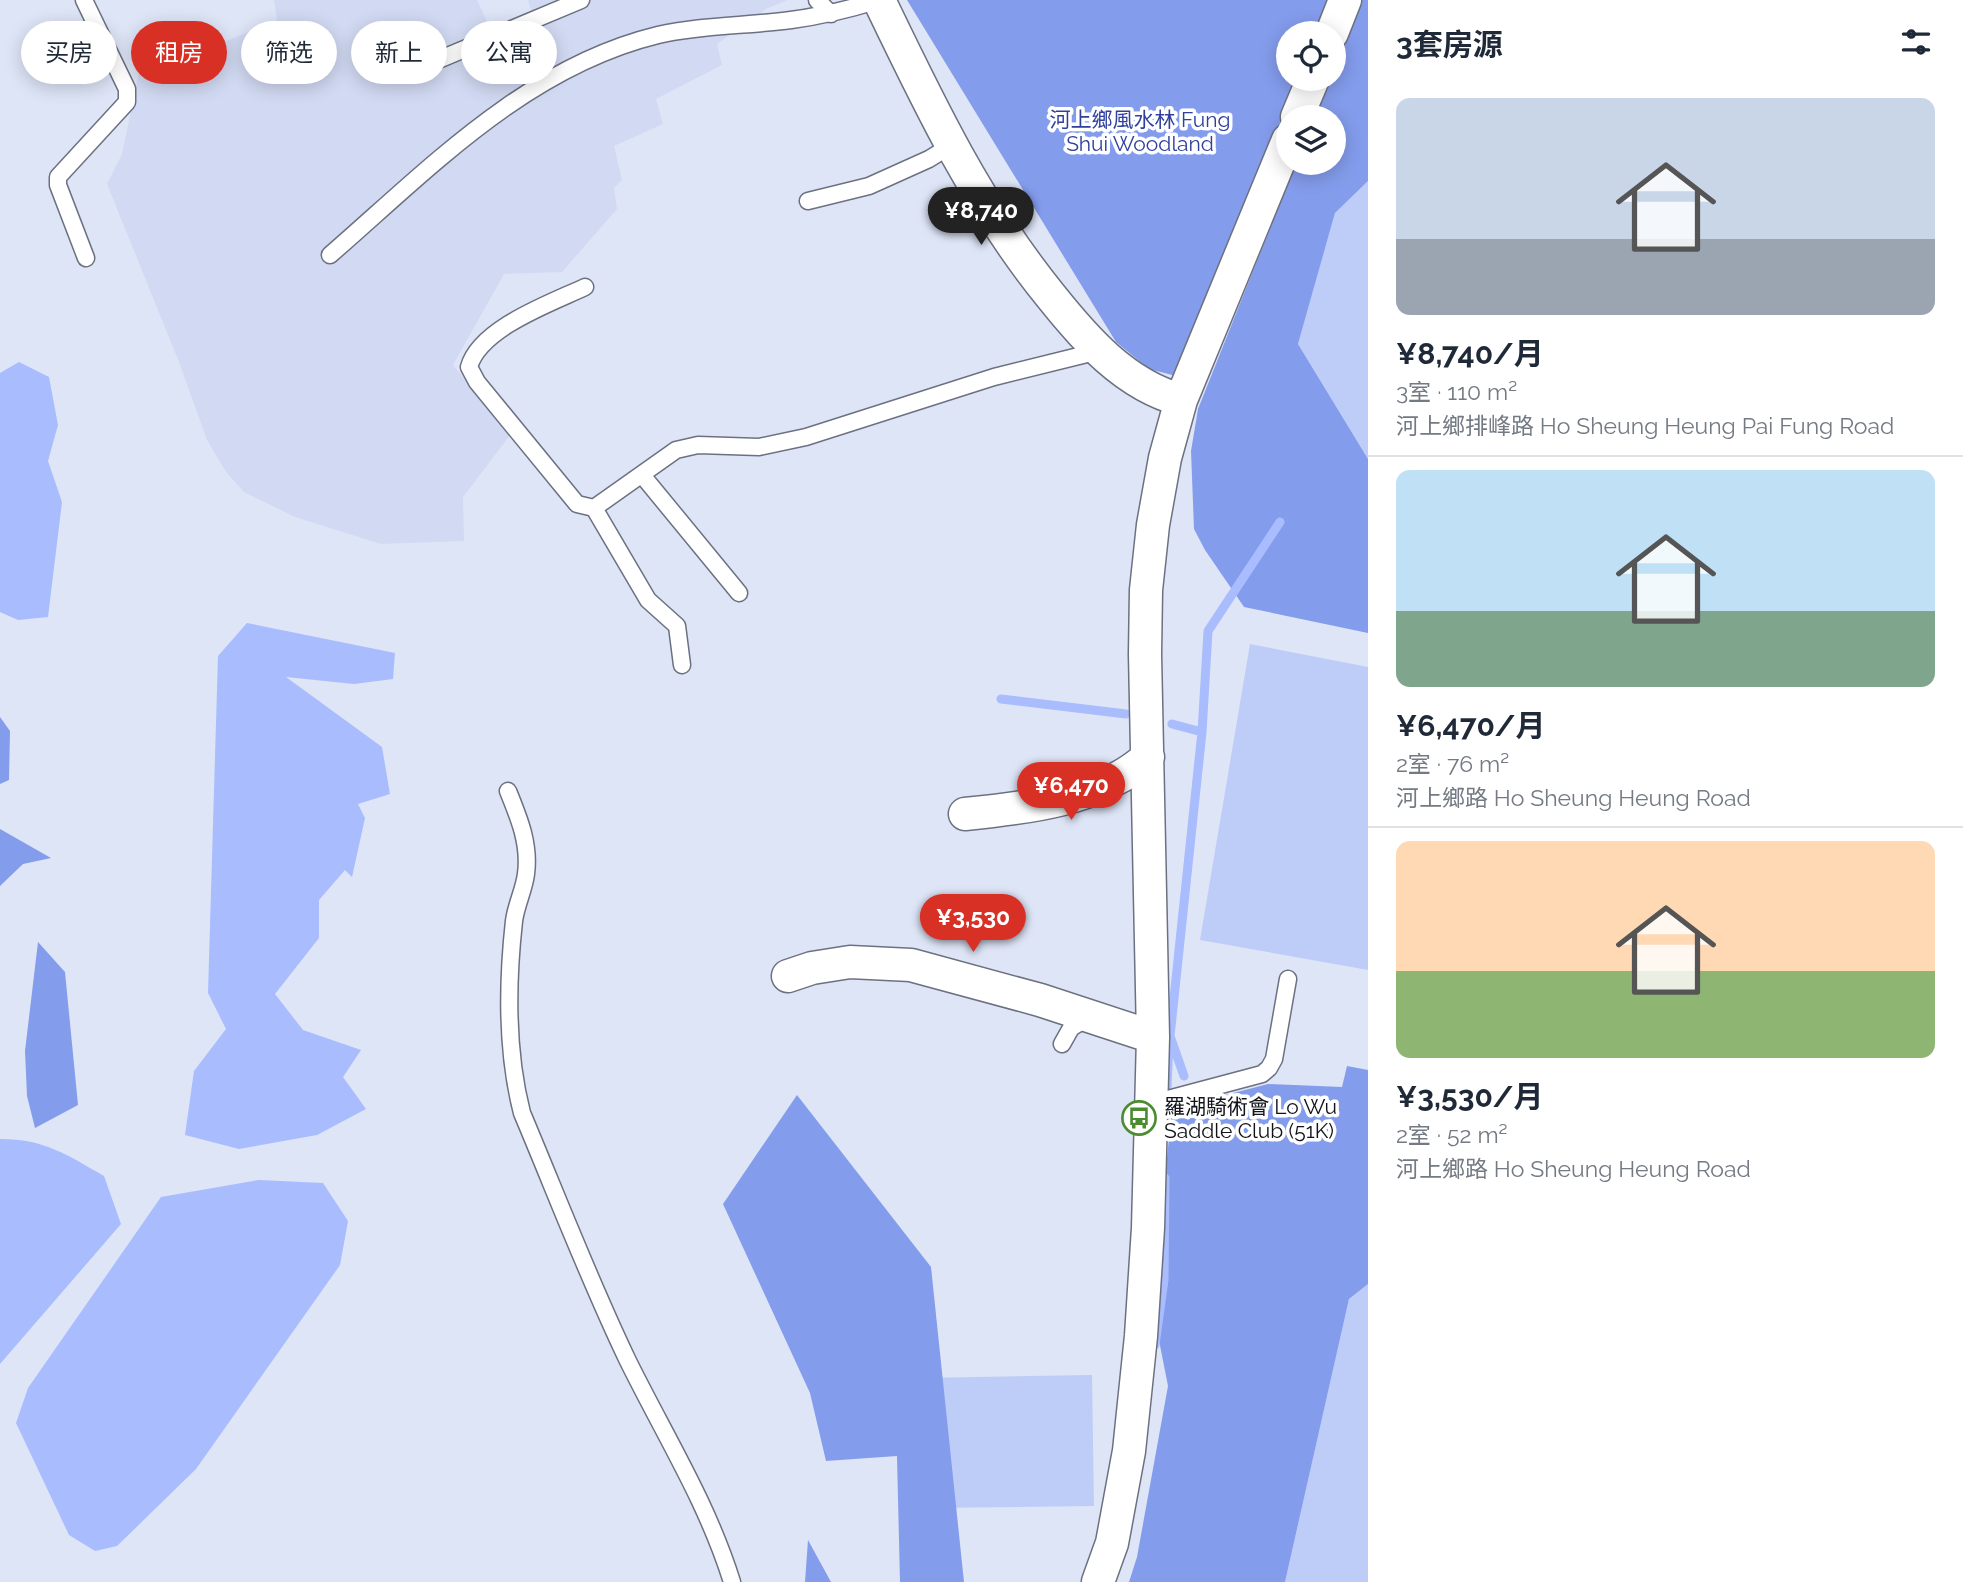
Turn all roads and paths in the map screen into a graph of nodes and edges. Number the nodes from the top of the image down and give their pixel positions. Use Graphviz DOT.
graph roads {
  1 [pos="84,0"];
  2 [pos="580,0"];
  3 [pos="817,0"];
  4 [pos="879,0"];
  5 [pos="1345,0"];
  6 [pos="831,14"];
  7 [pos="1337,21"];
  8 [pos="447,56"];
  9 [pos="950,146"];
  10 [pos="1276,169"];
  11 [pos="808,201"];
  12 [pos="330,255"];
  13 [pos="86,258"];
  14 [pos="585,287"];
  15 [pos="1099,351"];
  16 [pos="1181,400"];
  17 [pos="642,475"];
  18 [pos="594,508"];
  19 [pos="739,593"];
  20 [pos="682,665"];
  21 [pos="1147,757"];
  22 [pos="508,791"];
  23 [pos="965,814"];
  24 [pos="788,976"];
  25 [pos="1288,979"];
  26 [pos="1091,1016"];
  27 [pos="1153,1037"];
  28 [pos="1062,1044"];
  29 [pos="1153,1103"];
  30 [pos="1099,1580"];
  31 [pos="732,1582"];
  1 -- 13 [label="lane"];
  2 -- 8 [label="lane"];
  3 -- 6 [label="lane"];
  4 -- 6 [label="lane"];
  4 -- 9 [label="street"];
  5 -- 7 [label="street"];
  6 -- 12 [label="lane"];
  9 -- 11 [label="lane"];
  9 -- 15 [label="street"];
  10 -- 16 [label="street"];
  14 -- 18 [label="lane"];
  15 -- 16 [label="street"];
  15 -- 17 [label="lane"];
  16 -- 21 [label="street"];
  17 -- 18 [label="lane"];
  17 -- 19 [label="lane"];
  18 -- 20 [label="lane"];
  21 -- 23 [label="street"];
  21 -- 27 [label="street"];
  22 -- 31 [label="lane"];
  24 -- 26 [label="street"];
  25 -- 29 [label="lane"];
  26 -- 27 [label="street"];
  26 -- 28 [label="lane"];
  27 -- 29 [label="street"];
  29 -- 30 [label="street"];
}
